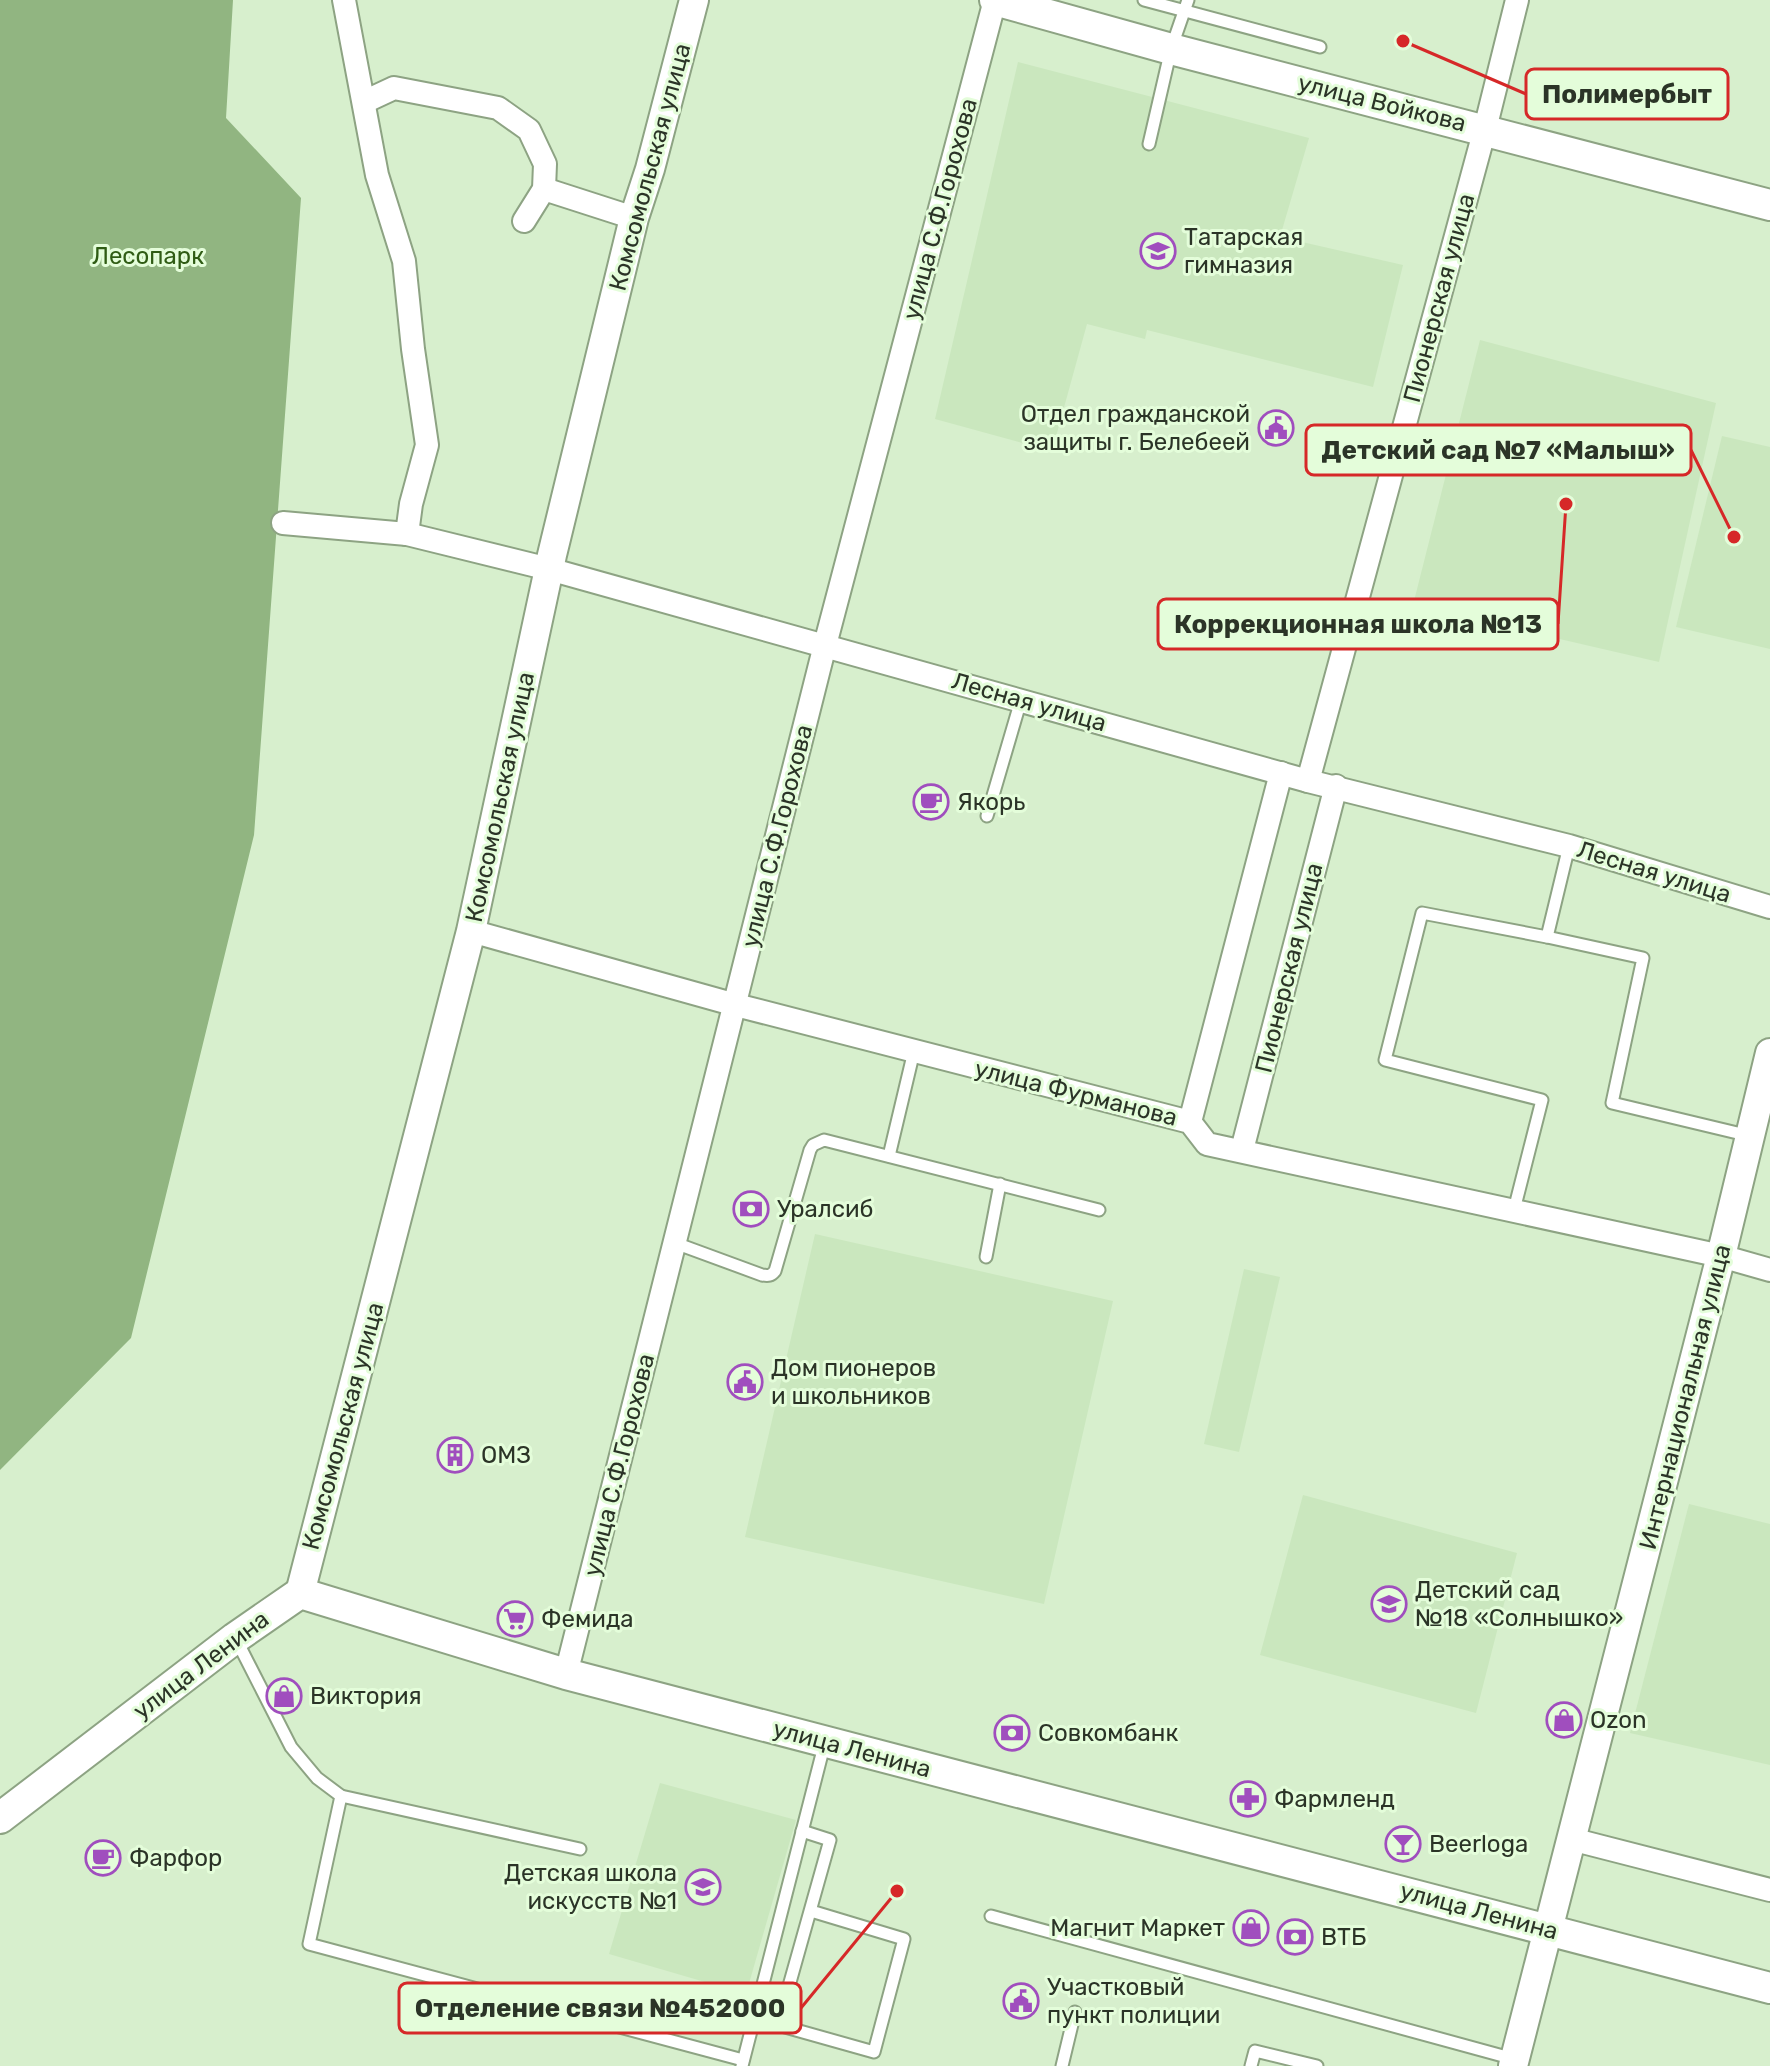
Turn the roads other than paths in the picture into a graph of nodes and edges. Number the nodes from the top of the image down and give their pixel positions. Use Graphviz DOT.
graph roads {
  1 [pos="344,0"];
  2 [pos="694,0"];
  3 [pos="995,0"];
  4 [pos="1144,0"];
  5 [pos="1517,0"];
  6 [pos="1043,6"];
  7 [pos="1186,6"];
  8 [pos="1320,47"];
  9 [pos="1171,49"];
  10 [pos="364,102"];
  11 [pos="1485,129"];
  12 [pos="1149,144"];
  13 [pos="544,189"];
  14 [pos="1770,205"];
  15 [pos="634,218"];
  16 [pos="524,221"];
  17 [pos="283,523"];
  18 [pos="407,534"];
  19 [pos="549,569"];
  20 [pos="825,645"];
  21 [pos="1021,700"];
  22 [pos="1281,773"];
  23 [pos="1308,781"];
  24 [pos="1336,786"];
  25 [pos="987,816"];
  26 [pos="1569,846"];
  27 [pos="1770,907"];
  28 [pos="471,931"];
  29 [pos="1547,937"];
  30 [pos="736,1005"];
  31 [pos="914,1051"];
  32 [pos="1770,1053"];
  33 [pos="1190,1122"];
  34 [pos="1750,1136"];
  35 [pos="1242,1150"];
  36 [pos="889,1156"];
  37 [pos="1000,1184"];
  38 [pos="1099,1210"];
  39 [pos="1514,1210"];
  40 [pos="675,1243"];
  41 [pos="1721,1256"];
  42 [pos="986,1257"];
  43 [pos="1770,1270"];
  44 [pos="300,1593"];
  45 [pos="235,1638"];
  46 [pos="566,1674"];
  47 [pos="825,1742"];
  48 [pos="341,1796"];
  49 [pos="0,1818"];
  50 [pos="802,1831"];
  51 [pos="1571,1839"];
  52 [pos="580,1849"];
  53 [pos="1770,1890"];
  54 [pos="811,1911"];
  55 [pos="991,1916"];
  56 [pos="1548,1929"];
  57 [pos="1770,1988"];
  58 [pos="1075,2012"];
  59 [pos="743,2063"];
  60 [pos="1514,2063"];
  61 [pos="1062,2066"];
  62 [pos="1251,2066"];
  63 [pos="1317,2066"];
  1 -- 10 [label="street"];
  2 -- 15 [label="street, Комсомольская улица"];
  3 -- 6 [label="main road, улица Войкова"];
  3 -- 20 [label="street, улица С.Ф.Горохова"];
  4 -- 7 [label="lane"];
  5 -- 11 [label="street, Пионерская улица"];
  6 -- 9 [label="main road, улица Войкова"];
  7 -- 8 [label="lane"];
  7 -- 9 [label="lane"];
  9 -- 11 [label="main road, улица Войкова"];
  9 -- 12 [label="lane"];
  10 -- 13 [label="street"];
  10 -- 18 [label="street"];
  11 -- 14 [label="main road, улица Войкова"];
  11 -- 23 [label="street, Пионерская улица"];
  13 -- 15 [label="street"];
  13 -- 16 [label="street"];
  15 -- 19 [label="street, Комсомольская улица"];
  17 -- 18 [label="street, Лесная улица"];
  18 -- 19 [label="street, Лесная улица"];
  19 -- 20 [label="street, Лесная улица"];
  19 -- 28 [label="street, Комсомольская улица"];
  20 -- 21 [label="street, Лесная улица"];
  20 -- 30 [label="street, улица С.Ф.Горохова"];
  21 -- 22 [label="street, Лесная улица"];
  21 -- 25 [label="lane"];
  22 -- 23 [label="street, Лесная улица"];
  22 -- 33 [label="street"];
  23 -- 24 [label="street, Лесная улица"];
  24 -- 26 [label="street, Лесная улица"];
  24 -- 35 [label="street, Пионерская улица"];
  26 -- 27 [label="street, Лесная улица"];
  26 -- 29 [label="lane"];
  28 -- 30 [label="street, улица Фурманова"];
  28 -- 44 [label="street, Комсомольская улица"];
  29 -- 34 [label="lane"];
  29 -- 39 [label="lane"];
  30 -- 31 [label="street, улица Фурманова"];
  30 -- 40 [label="street, улица С.Ф.Горохова"];
  31 -- 33 [label="street, улица Фурманова"];
  31 -- 36 [label="lane"];
  32 -- 34 [label="street, Интернациональная улица"];
  33 -- 35 [label="street, улица Фурманова"];
  34 -- 41 [label="street, Интернациональная улица"];
  35 -- 39 [label="street, улица Фурманова"];
  36 -- 37 [label="lane"];
  36 -- 40 [label="lane"];
  37 -- 38 [label="lane"];
  37 -- 42 [label="lane"];
  39 -- 41 [label="street, улица Фурманова"];
  40 -- 46 [label="street, улица С.Ф.Горохова"];
  41 -- 43 [label="street, улица Фурманова"];
  41 -- 51 [label="street, Интернациональная улица"];
  44 -- 45 [label="main road, улица Ленина"];
  44 -- 46 [label="main road, улица Ленина"];
  45 -- 48 [label="lane"];
  45 -- 49 [label="main road, улица Ленина"];
  46 -- 47 [label="main road, улица Ленина"];
  47 -- 50 [label="lane"];
  47 -- 56 [label="main road, улица Ленина"];
  48 -- 52 [label="lane"];
  48 -- 59 [label="lane"];
  50 -- 54 [label="lane"];
  50 -- 59 [label="lane"];
  51 -- 53 [label="street"];
  51 -- 56 [label="street, Интернациональная улица"];
  54 -- 54 [label="lane"];
  55 -- 60 [label="lane"];
  56 -- 57 [label="main road, улица Ленина"];
  56 -- 60 [label="street, Интернациональная улица"];
  58 -- 61 [label="lane"];
  62 -- 63 [label="lane"];
}
